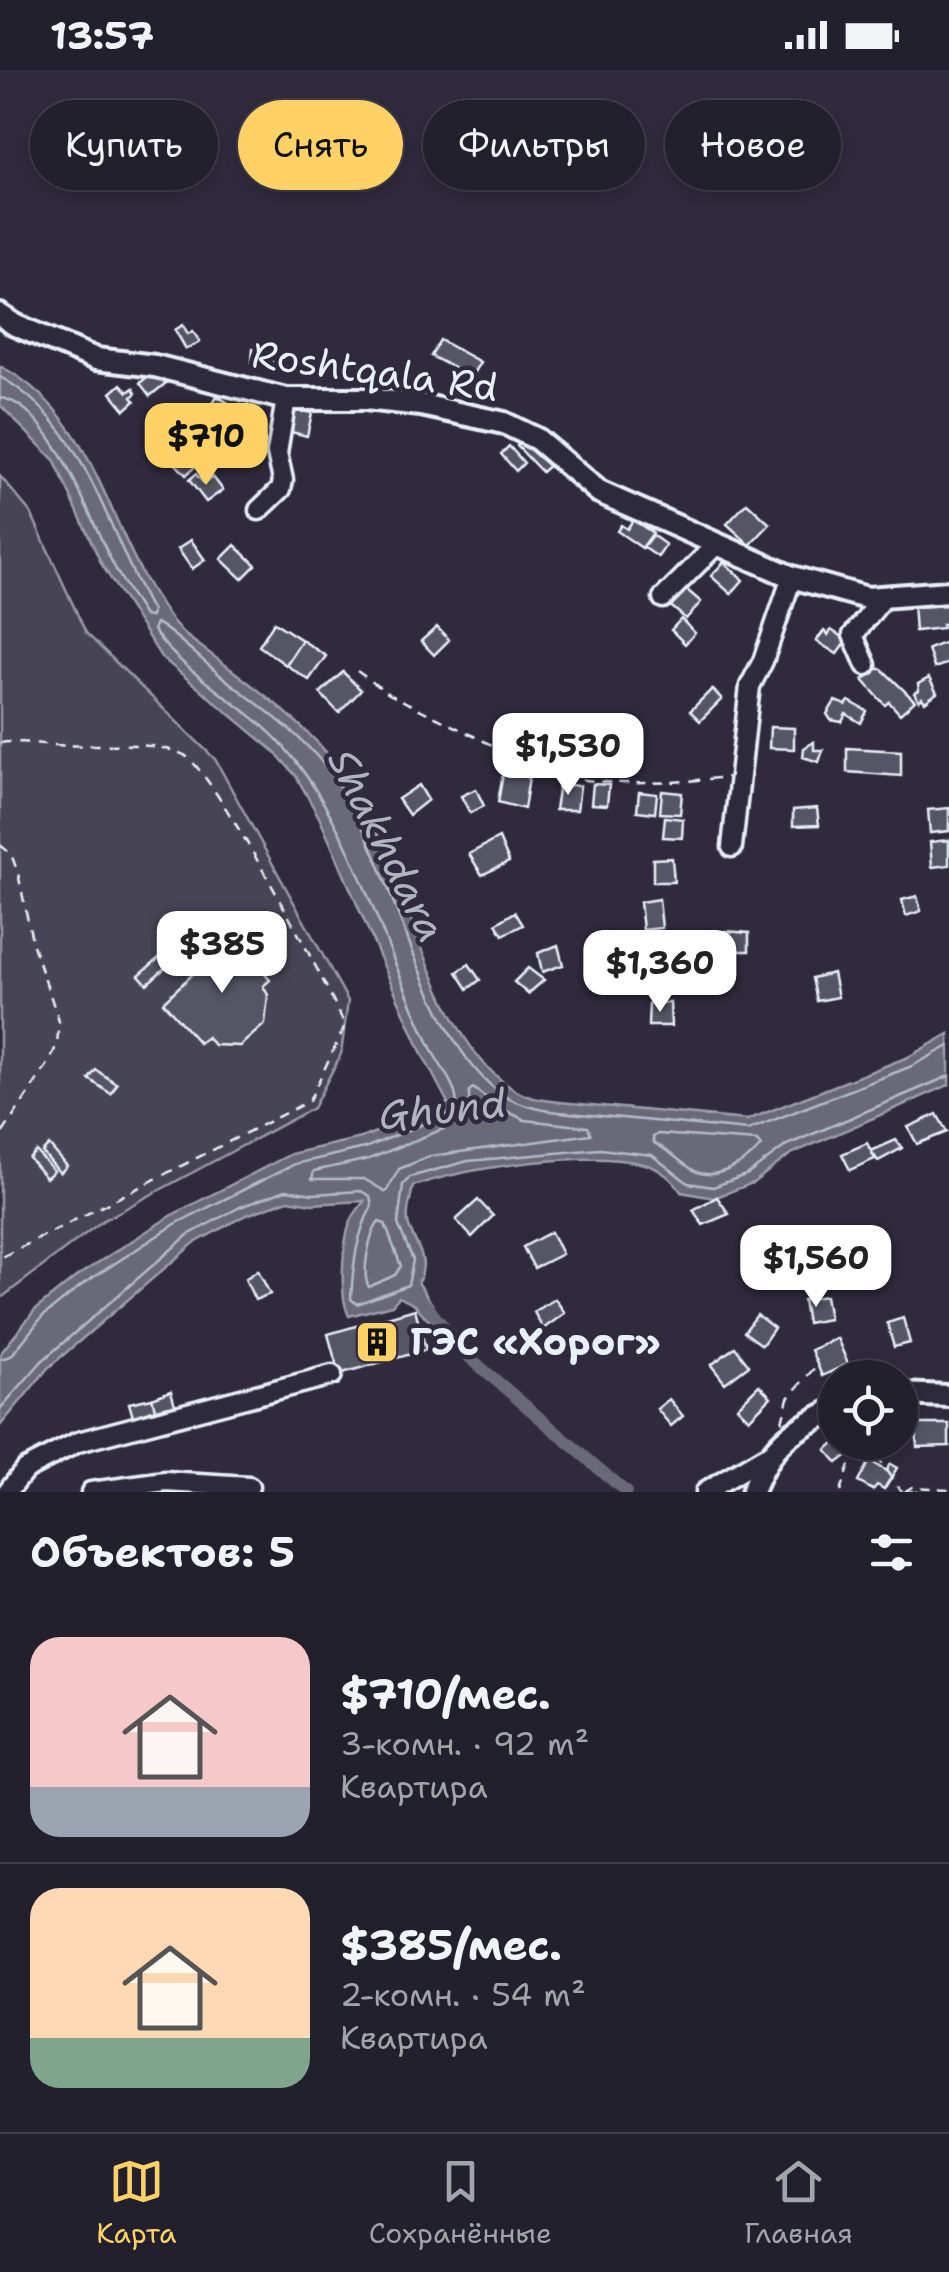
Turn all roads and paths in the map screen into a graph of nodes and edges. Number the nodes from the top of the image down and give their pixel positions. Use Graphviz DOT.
graph roads {
  1 [pos="0,315"];
  2 [pos="286,399"];
  3 [pos="259,510"];
  4 [pos="716,545"];
  5 [pos="792,576"];
  6 [pos="949,592"];
  7 [pos="663,598"];
  8 [pos="883,598"];
  9 [pos="866,665"];
  10 [pos="357,671"];
  11 [pos="0,743"];
  12 [pos="738,776"];
  13 [pos="0,845"];
  14 [pos="732,847"];
  15 [pos="0,1138"];
  16 [pos="0,1258"];
  17 [pos="817,1365"];
  18 [pos="332,1376"];
  19 [pos="918,1395"];
  20 [pos="949,1396"];
  21 [pos="818,1418"];
  22 [pos="787,1435"];
  23 [pos="765,1457"];
  24 [pos="853,1460"];
  25 [pos="878,1460"];
  26 [pos="249,1487"];
  27 [pos="929,1489"];
  28 [pos="949,1489"];
  29 [pos="8,1492"];
  30 [pos="91,1492"];
  31 [pos="704,1492"];
  32 [pos="752,1492"];
  33 [pos="840,1492"];
  34 [pos="905,1492"];
  1 -- 2 [label="main road, Roshtqala Rd"];
  2 -- 3 [label="street"];
  2 -- 4 [label="main road, Roshtqala Rd"];
  4 -- 5 [label="main road, Roshtqala Rd"];
  4 -- 7 [label="street"];
  5 -- 8 [label="main road, Roshtqala Rd"];
  5 -- 12 [label="street"];
  6 -- 8 [label="main road, Roshtqala Rd"];
  8 -- 9 [label="street"];
  10 -- 12 [label="path"];
  11 -- 16 [label="path"];
  12 -- 14 [label="street"];
  13 -- 15 [label="path"];
  17 -- 22 [label="path"];
  18 -- 29 [label="street"];
  19 -- 20 [label="main road"];
  21 -- 22 [label="main road"];
  22 -- 23 [label="main road"];
  23 -- 31 [label="street"];
  23 -- 32 [label="main road"];
  24 -- 33 [label="path"];
  25 -- 34 [label="path"];
  26 -- 30 [label="street"];
  27 -- 34 [label="path"];
  28 -- 34 [label="path"];
}
